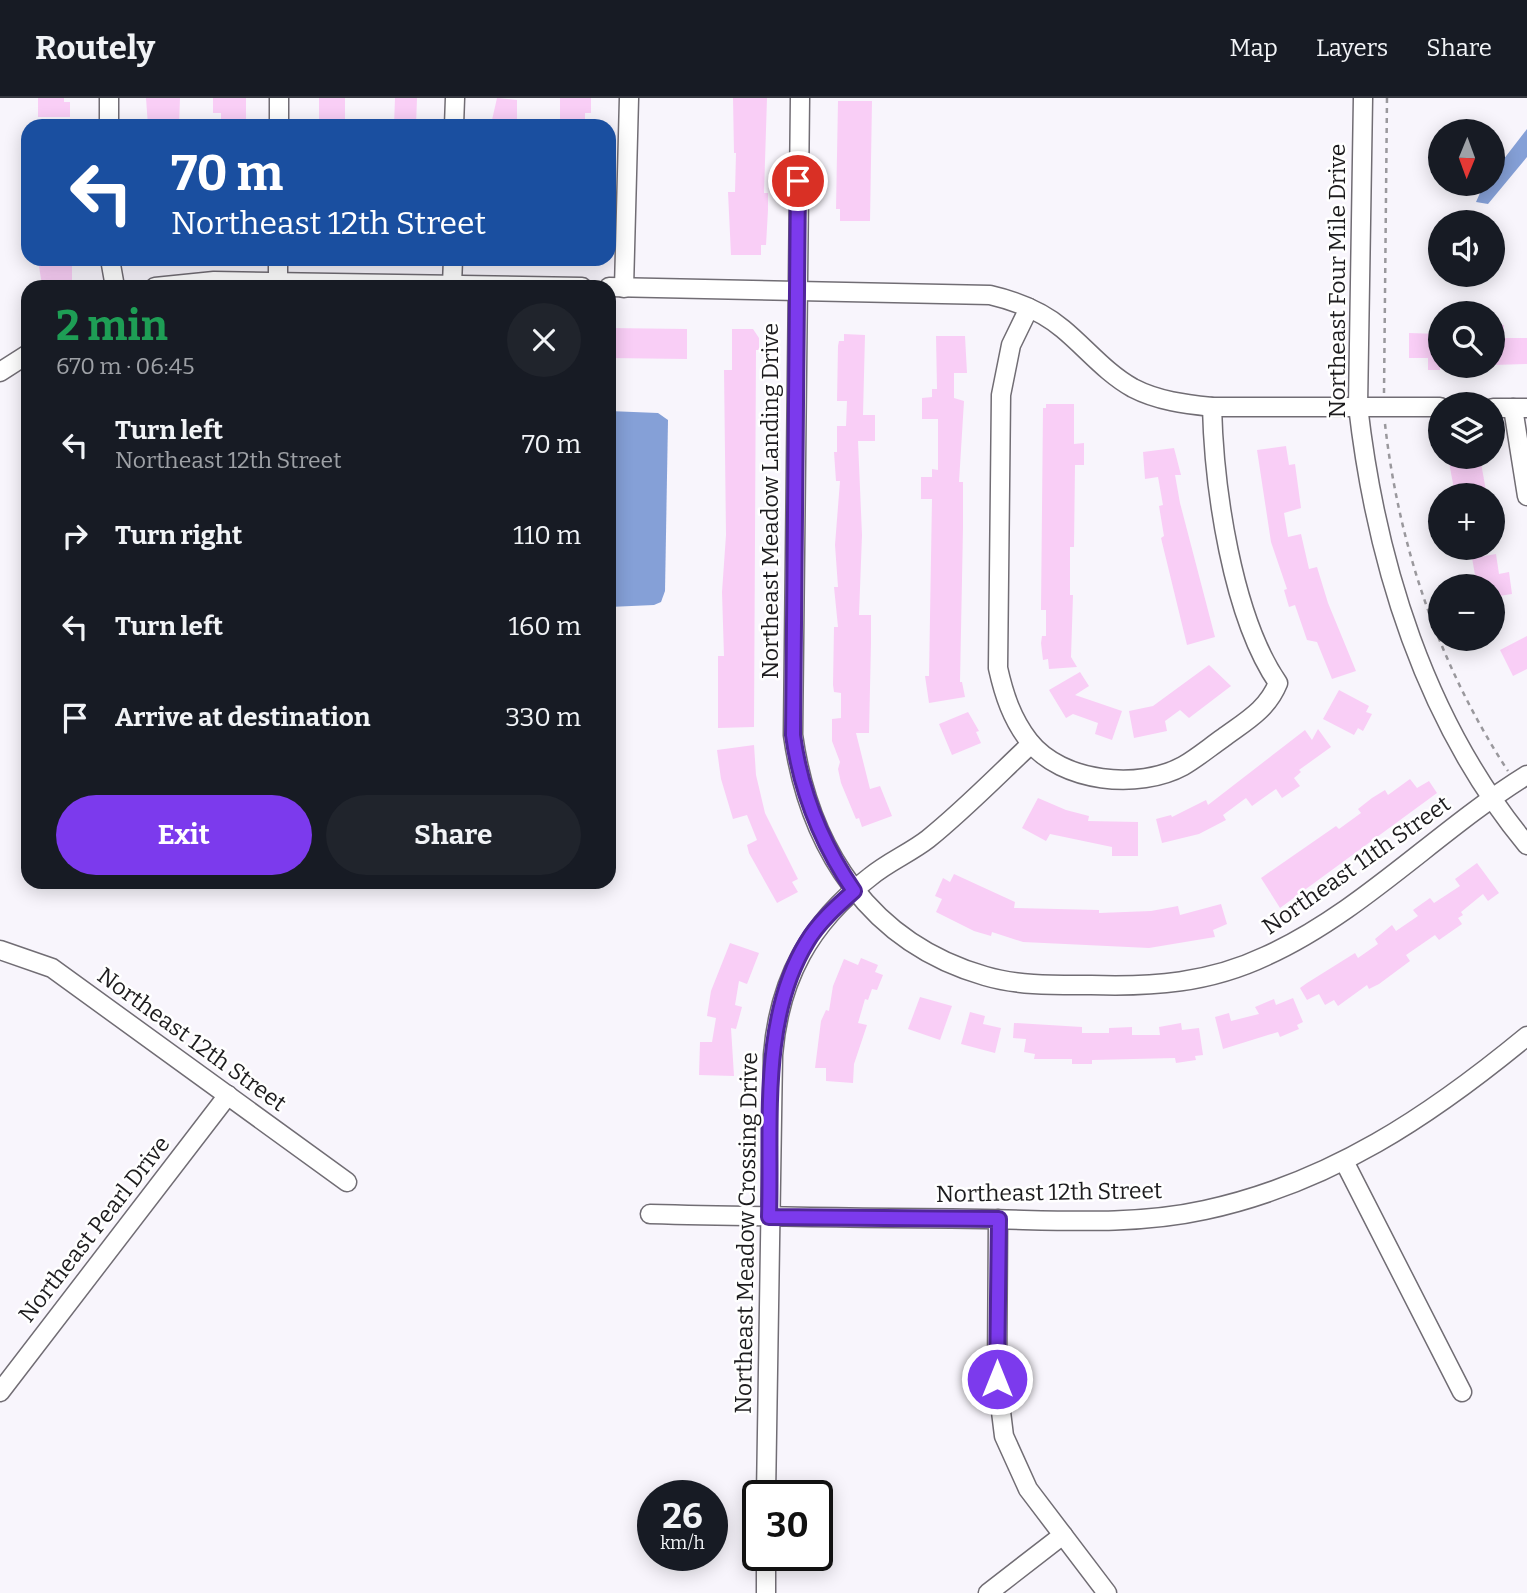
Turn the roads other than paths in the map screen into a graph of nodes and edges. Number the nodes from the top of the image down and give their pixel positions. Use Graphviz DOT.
graph roads {
  1 [pos="109,98"];
  2 [pos="279,98"];
  3 [pos="455,98"];
  4 [pos="629,98"];
  5 [pos="800,98"];
  6 [pos="1363,98"];
  7 [pos="109,119"];
  8 [pos="279,119"];
  9 [pos="454,119"];
  10 [pos="616,288"];
  11 [pos="796,291"];
  12 [pos="1029,308"];
  13 [pos="21,358"];
  14 [pos="0,372"];
  15 [pos="1359,406"];
  16 [pos="1212,407"];
  17 [pos="1428,407"];
  18 [pos="1520,408"];
  19 [pos="1527,496"];
  20 [pos="1031,744"];
  21 [pos="1521,779"];
  22 [pos="1493,798"];
  23 [pos="1527,845"];
  24 [pos="854,891"];
  25 [pos="0,950"];
  26 [pos="1524,1044"];
  27 [pos="228,1095"];
  28 [pos="1344,1161"];
  29 [pos="347,1182"];
  30 [pos="650,1214"];
  31 [pos="769,1217"];
  32 [pos="999,1219"];
  33 [pos="0,1392"];
  34 [pos="1462,1392"];
  35 [pos="766,1480"];
  36 [pos="1063,1535"];
  37 [pos="766,1571"];
  38 [pos="766,1593"];
  39 [pos="988,1593"];
  40 [pos="1107,1593"];
  1 -- 7 [label="street"];
  2 -- 8 [label="street"];
  3 -- 9 [label="street"];
  4 -- 10 [label="street"];
  5 -- 11 [label="street, Northeast Meadow Landing Drive"];
  6 -- 15 [label="street, Northeast Four Mile Drive"];
  10 -- 11 [label="street"];
  11 -- 12 [label="street"];
  11 -- 24 [label="street, Northeast Meadow Landing Drive"];
  12 -- 16 [label="street"];
  12 -- 20 [label="street"];
  13 -- 14 [label="street"];
  15 -- 16 [label="street"];
  15 -- 17 [label="street"];
  15 -- 22 [label="street, Northeast Four Mile Drive"];
  16 -- 20 [label="street"];
  18 -- 19 [label="street"];
  20 -- 24 [label="street, Northeast Meadow Crossing Drive"];
  21 -- 22 [label="street, Northeast 11th Street"];
  22 -- 23 [label="street, Northeast Four Mile Drive"];
  22 -- 24 [label="street, Northeast 11th Street"];
  24 -- 31 [label="street, Northeast Meadow Crossing Drive"];
  25 -- 27 [label="street, Northeast 12th Street"];
  26 -- 28 [label="street, Northeast 12th Street"];
  27 -- 29 [label="street, Northeast 12th Street"];
  27 -- 33 [label="street, Northeast Pearl Drive"];
  28 -- 32 [label="street, Northeast 12th Street"];
  28 -- 34 [label="street"];
  30 -- 31 [label="street, Northeast 12th Street"];
  31 -- 32 [label="street, Northeast 12th Street"];
  31 -- 35 [label="street, Northeast Meadow Crossing Drive"];
  32 -- 36 [label="street"];
  36 -- 39 [label="street"];
  36 -- 40 [label="street"];
  37 -- 38 [label="street"];
}
